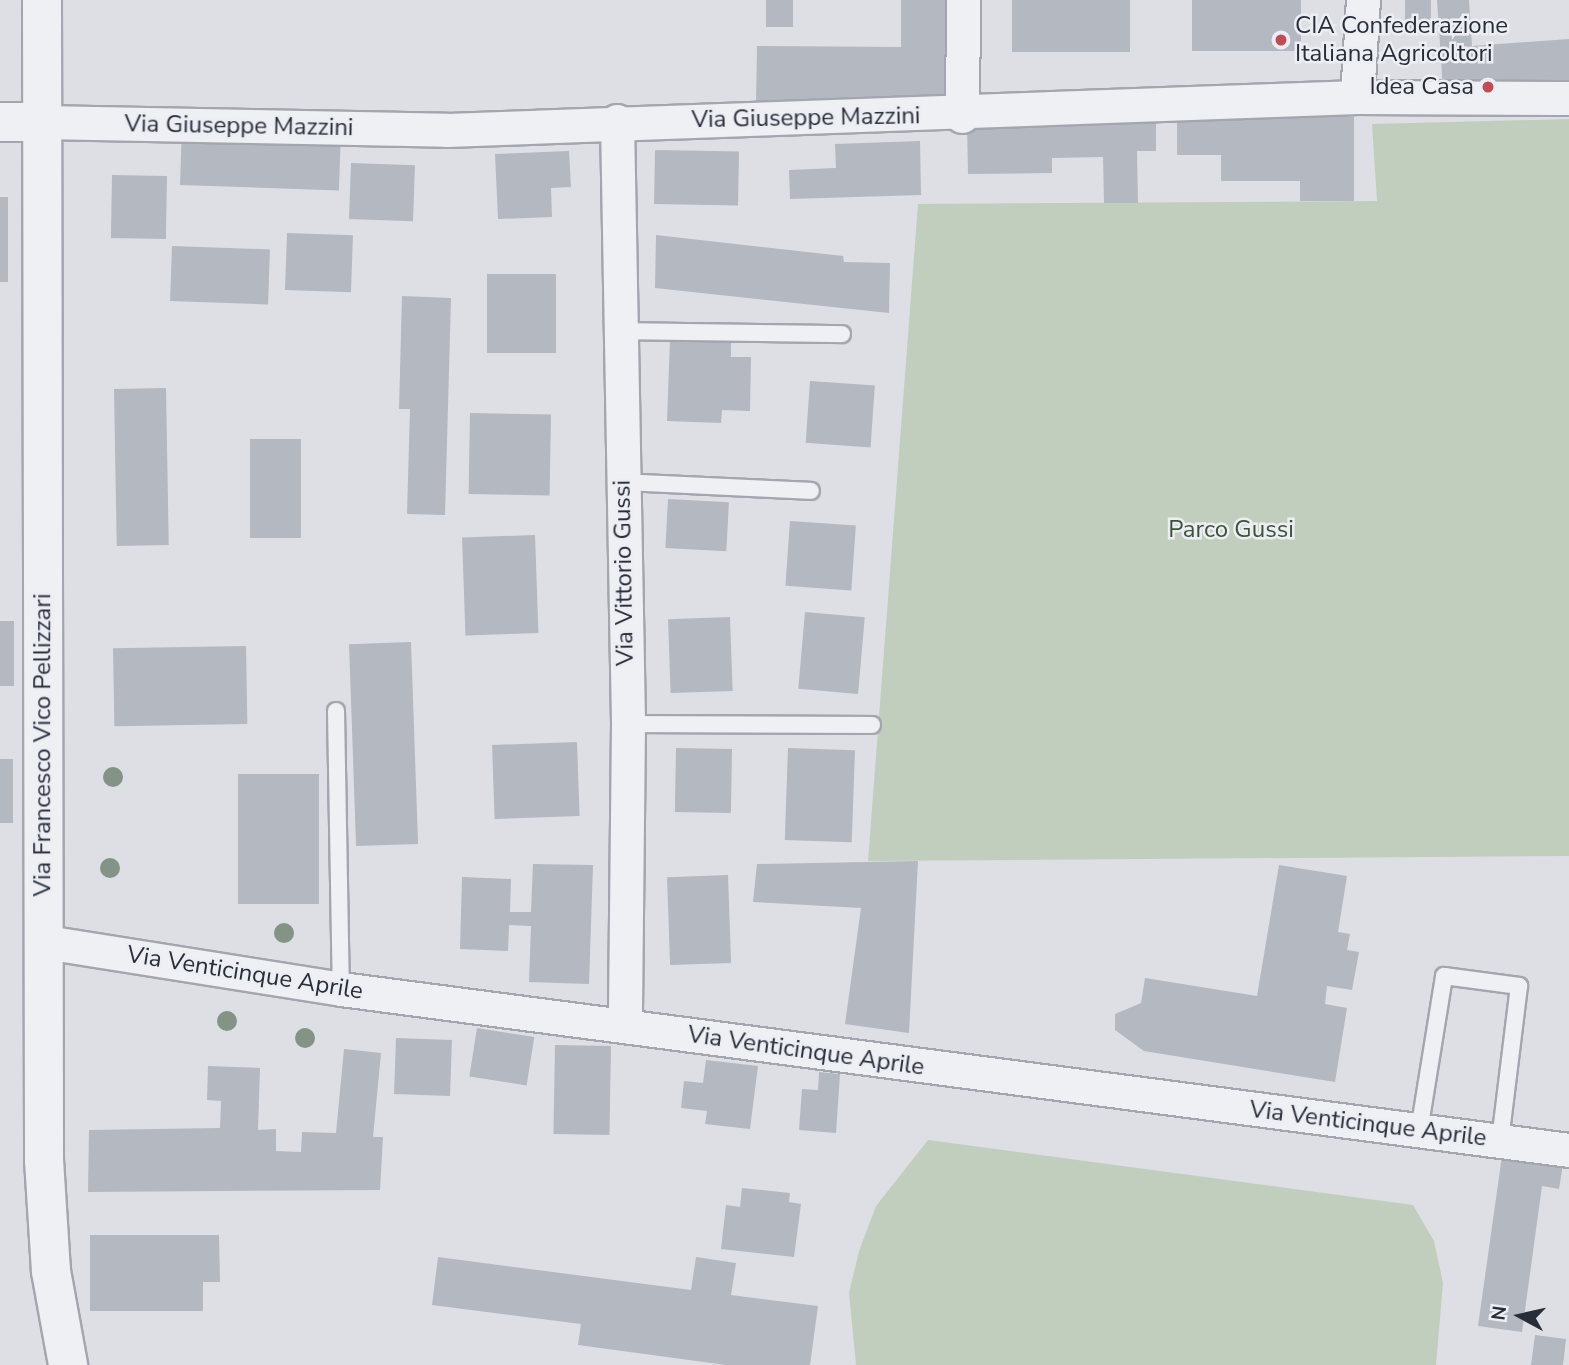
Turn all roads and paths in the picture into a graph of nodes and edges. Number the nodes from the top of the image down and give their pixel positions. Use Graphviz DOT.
graph roads {
  1 [pos="42,0"];
  2 [pos="962,0"];
  3 [pos="1363,0"];
  4 [pos="1357,97"];
  5 [pos="1569,98"];
  6 [pos="962,116"];
  7 [pos="617,121"];
  8 [pos="0,122"];
  9 [pos="42,122"];
  10 [pos="623,331"];
  11 [pos="842,334"];
  12 [pos="622,482"];
  13 [pos="811,491"];
  14 [pos="336,711"];
  15 [pos="628,723"];
  16 [pos="872,725"];
  17 [pos="45,942"];
  18 [pos="341,989"];
  19 [pos="625,1025"];
  20 [pos="1419,1131"];
  21 [pos="1500,1141"];
  22 [pos="1569,1150"];
  23 [pos="68,1365"];
  1 -- 9 [label="street, Via Francesco Vico Pellizzari"];
  2 -- 6 [label="street"];
  3 -- 4 [label="street"];
  4 -- 5 [label="street, Via Giuseppe Mazzini"];
  4 -- 6 [label="street, Via Giuseppe Mazzini"];
  6 -- 7 [label="street, Via Giuseppe Mazzini"];
  7 -- 9 [label="street, Via Giuseppe Mazzini"];
  7 -- 10 [label="street, Via Vittorio Gussi"];
  8 -- 9 [label="street"];
  9 -- 17 [label="street, Via Francesco Vico Pellizzari"];
  10 -- 11 [label="lane"];
  10 -- 12 [label="street, Via Vittorio Gussi"];
  12 -- 13 [label="lane"];
  12 -- 15 [label="street, Via Vittorio Gussi"];
  14 -- 18 [label="lane"];
  15 -- 16 [label="lane"];
  15 -- 19 [label="street, Via Vittorio Gussi"];
  17 -- 18 [label="street, Via Venticinque Aprile"];
  17 -- 23 [label="street, Via Francesco Vico Pellizzari"];
  18 -- 19 [label="street, Via Venticinque Aprile"];
  19 -- 20 [label="street, Via Venticinque Aprile"];
  20 -- 21 [label="street, Via Venticinque Aprile"];
  20 -- 21 [label="lane"];
  21 -- 22 [label="street, Via Venticinque Aprile"];
}
